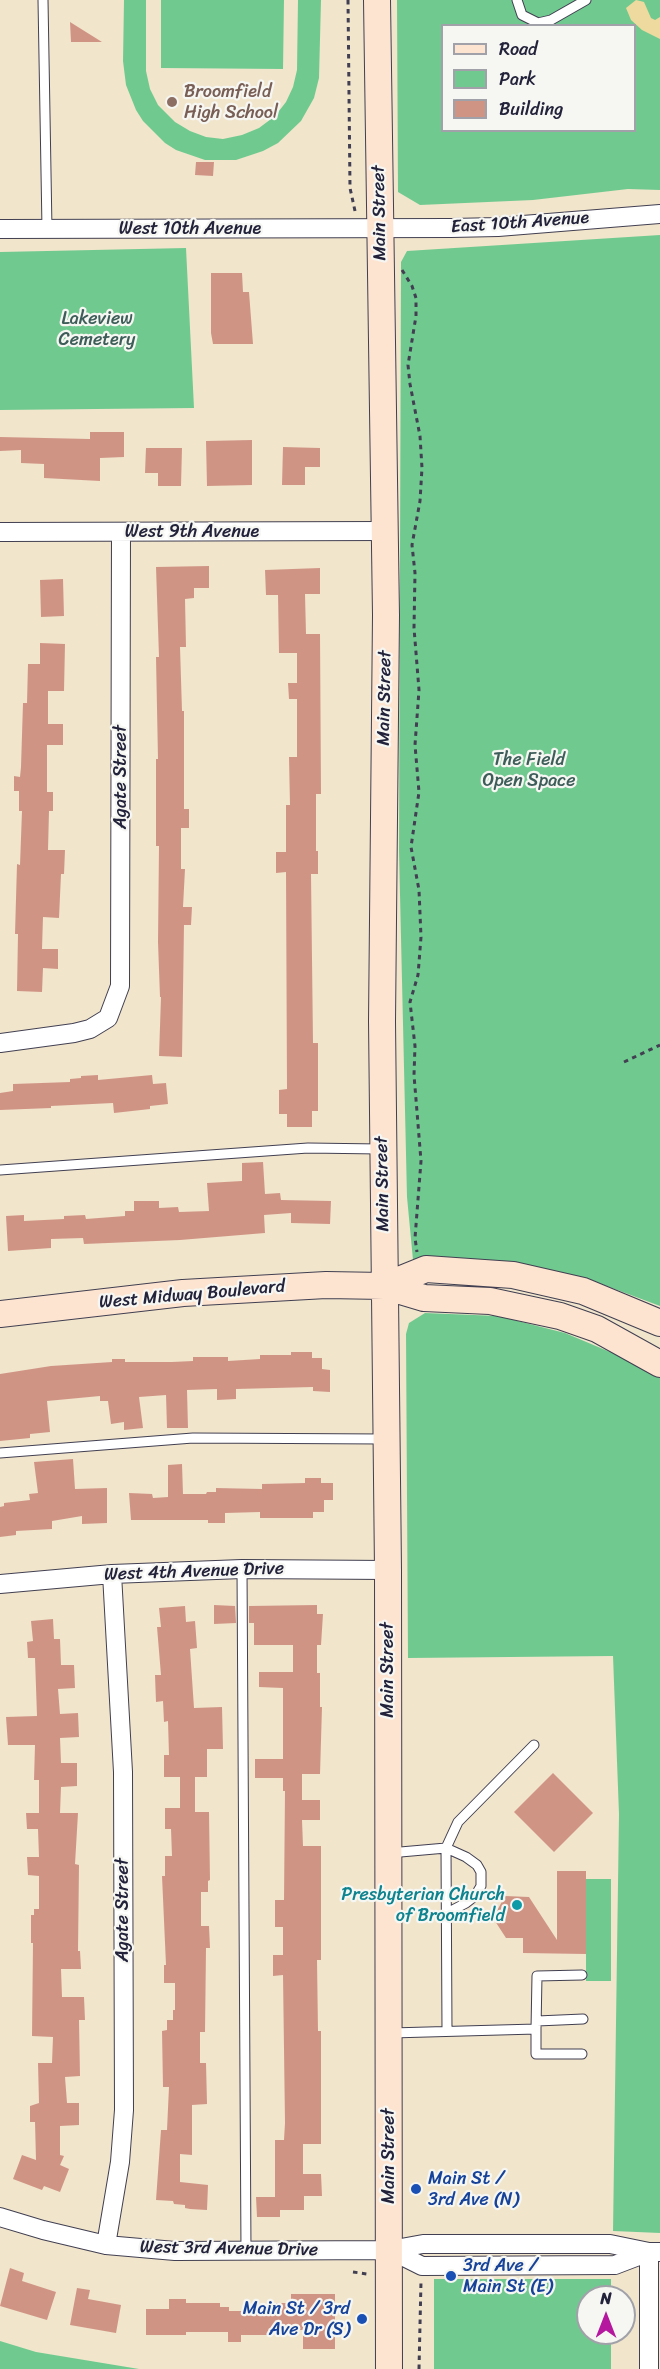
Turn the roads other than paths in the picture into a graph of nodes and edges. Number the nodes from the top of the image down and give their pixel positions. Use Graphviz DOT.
graph roads {
  1 [pos="42,0"];
  2 [pos="377,0"];
  3 [pos="517,0"];
  4 [pos="586,0"];
  5 [pos="660,214"];
  6 [pos="369,228"];
  7 [pos="0,229"];
  8 [pos="47,229"];
  9 [pos="385,531"];
  10 [pos="0,532"];
  11 [pos="121,532"];
  12 [pos="0,1043"];
  13 [pos="383,1149"];
  14 [pos="0,1170"];
  15 [pos="384,1286"];
  16 [pos="0,1314"];
  17 [pos="660,1323"];
  18 [pos="660,1364"];
  19 [pos="386,1439"];
  20 [pos="0,1453"];
  21 [pos="242,1569"];
  22 [pos="388,1569"];
  23 [pos="112,1574"];
  24 [pos="0,1584"];
  25 [pos="534,1745"];
  26 [pos="446,1848"];
  27 [pos="388,1853"];
  28 [pos="447,1913"];
  29 [pos="582,1975"];
  30 [pos="583,2019"];
  31 [pos="536,2025"];
  32 [pos="447,2031"];
  33 [pos="389,2032"];
  34 [pos="582,2054"];
  35 [pos="0,2217"];
  36 [pos="106,2245"];
  37 [pos="390,2250"];
  38 [pos="246,2251"];
  39 [pos="654,2252"];
  40 [pos="389,2369"];
  41 [pos="650,2369"];
  1 -- 8 [label="lane"];
  2 -- 6 [label="main road, Main Street"];
  3 -- 4 [label="lane"];
  5 -- 6 [label="street, East 10th Avenue"];
  6 -- 8 [label="street, West 10th Avenue"];
  6 -- 9 [label="main road, Main Street"];
  7 -- 8 [label="street, West 10th Avenue"];
  9 -- 11 [label="street, West 9th Avenue"];
  9 -- 13 [label="main road, Main Street"];
  10 -- 11 [label="street, West 9th Avenue"];
  11 -- 12 [label="street, Agate Street"];
  13 -- 14 [label="lane"];
  13 -- 15 [label="main road, Main Street"];
  15 -- 16 [label="main road, West Midway Boulevard"];
  15 -- 17 [label="main road"];
  15 -- 18 [label="main road"];
  15 -- 19 [label="main road, Main Street"];
  19 -- 20 [label="lane"];
  19 -- 22 [label="main road, Main Street"];
  21 -- 22 [label="street, West 4th Avenue Drive"];
  21 -- 23 [label="street, West 4th Avenue Drive"];
  21 -- 38 [label="lane"];
  22 -- 27 [label="main road, Main Street"];
  23 -- 24 [label="street, West 4th Avenue Drive"];
  23 -- 36 [label="street, Agate Street"];
  25 -- 26 [label="lane"];
  26 -- 27 [label="lane"];
  26 -- 28 [label="lane"];
  26 -- 28 [label="lane"];
  27 -- 33 [label="main road, Main Street"];
  28 -- 32 [label="lane"];
  29 -- 31 [label="lane"];
  30 -- 31 [label="lane"];
  31 -- 32 [label="lane"];
  31 -- 34 [label="lane"];
  32 -- 33 [label="lane"];
  33 -- 37 [label="main road, Main Street"];
  35 -- 36 [label="street, West 3rd Avenue Drive"];
  36 -- 38 [label="street, West 3rd Avenue Drive"];
  37 -- 38 [label="street, West 3rd Avenue Drive"];
  37 -- 39 [label="street"];
  37 -- 40 [label="main road, Main Street"];
  39 -- 41 [label="street"];
}
